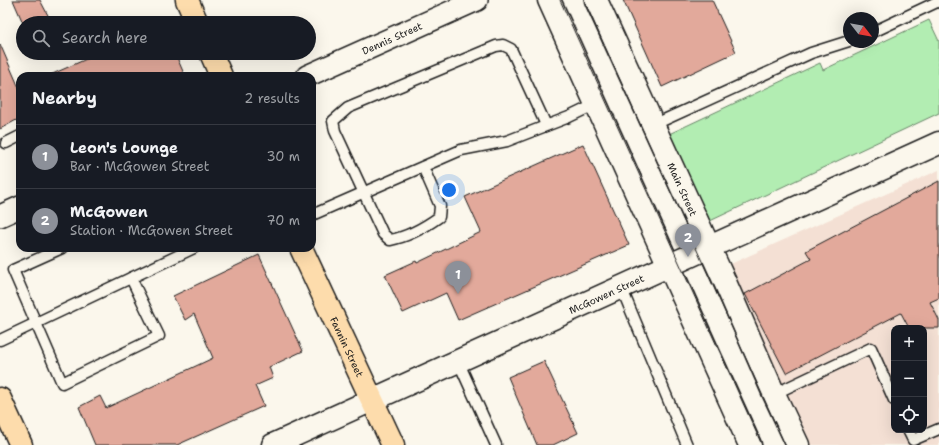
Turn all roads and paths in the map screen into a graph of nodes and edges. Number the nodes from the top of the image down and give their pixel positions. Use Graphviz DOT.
graph roads {
  1 [pos="187,0"];
  2 [pos="477,0"];
  3 [pos="549,0"];
  4 [pos="596,0"];
  5 [pos="939,1"];
  6 [pos="194,16"];
  7 [pos="879,29"];
  8 [pos="843,43"];
  9 [pos="214,60"];
  10 [pos="219,72"];
  11 [pos="316,72"];
  12 [pos="596,104"];
  13 [pos="546,125"];
  14 [pos="653,125"];
  15 [pos="16,138"];
  16 [pos="6,143"];
  17 [pos="939,143"];
  18 [pos="422,166"];
  19 [pos="364,192"];
  20 [pos="16,208"];
  21 [pos="316,213"];
  22 [pos="0,216"];
  23 [pos="709,248"];
  24 [pos="53,252"];
  25 [pos="186,252"];
  26 [pos="303,252"];
  27 [pos="670,265"];
  28 [pos="131,278"];
  29 [pos="621,287"];
  30 [pos="36,323"];
  31 [pos="0,340"];
  32 [pos="458,361"];
  33 [pos="774,394"];
  34 [pos="893,397"];
  35 [pos="0,399"];
  36 [pos="372,400"];
  37 [pos="939,429"];
  38 [pos="910,433"];
  39 [pos="21,445"];
  40 [pos="273,445"];
  41 [pos="393,445"];
  42 [pos="496,445"];
  43 [pos="687,445"];
  44 [pos="750,445"];
  45 [pos="798,445"];
  1 -- 6 [label="main road"];
  2 -- 11 [label="street, Dennis Street"];
  3 -- 12 [label="main road"];
  4 -- 14 [label="main road, Main Street"];
  5 -- 7 [label="lane"];
  8 -- 14 [label="lane"];
  9 -- 10 [label="main road"];
  12 -- 13 [label="lane"];
  12 -- 27 [label="main road"];
  13 -- 18 [label="lane"];
  13 -- 19 [label="lane"];
  14 -- 23 [label="main road, Main Street"];
  15 -- 16 [label="lane"];
  17 -- 23 [label="main road, McGowen Street"];
  18 -- 19 [label="lane"];
  18 -- 19 [label="lane"];
  19 -- 21 [label="lane"];
  20 -- 22 [label="street"];
  23 -- 27 [label="main road, McGowen Street"];
  23 -- 33 [label="main road, Main Street"];
  24 -- 30 [label="lane"];
  25 -- 28 [label="lane"];
  26 -- 36 [label="main road, Fannin Street"];
  27 -- 29 [label="main road, McGowen Street"];
  27 -- 44 [label="main road"];
  28 -- 30 [label="lane"];
  28 -- 30 [label="lane"];
  29 -- 32 [label="main road, McGowen Street"];
  29 -- 43 [label="lane"];
  30 -- 31 [label="lane"];
  32 -- 36 [label="main road, McGowen Street"];
  32 -- 42 [label="lane"];
  33 -- 34 [label="lane"];
  33 -- 45 [label="main road, Main Street"];
  35 -- 39 [label="main road"];
  36 -- 40 [label="main road, McGowen Street"];
  36 -- 41 [label="main road, Fannin Street"];
  37 -- 38 [label="lane"];
}
